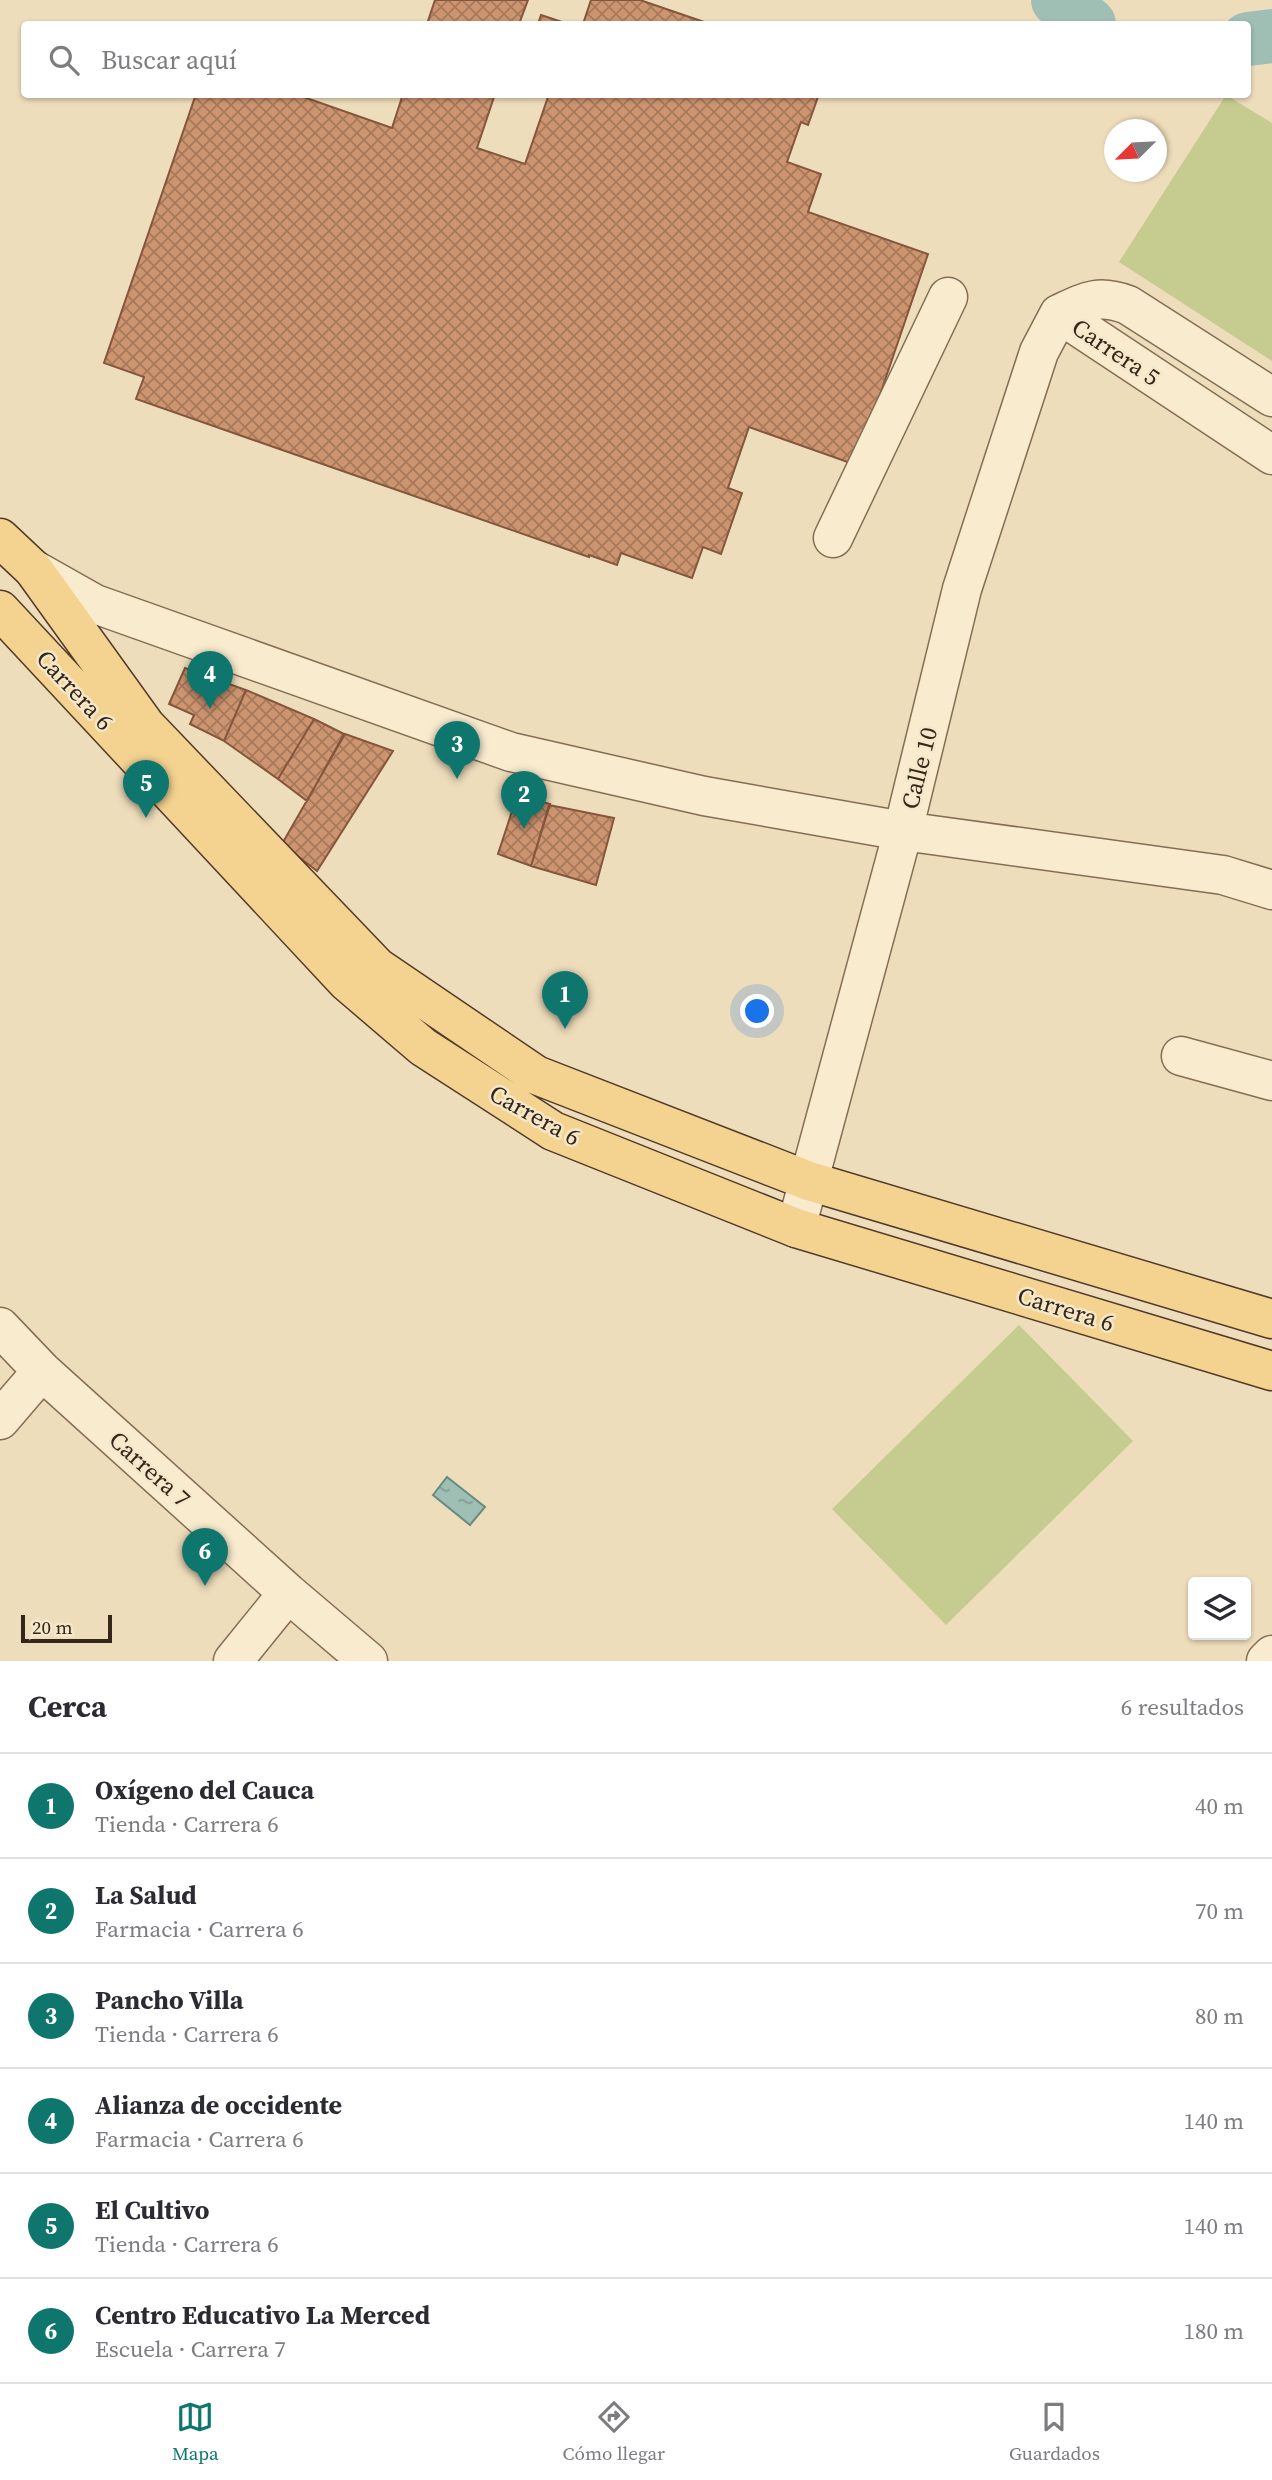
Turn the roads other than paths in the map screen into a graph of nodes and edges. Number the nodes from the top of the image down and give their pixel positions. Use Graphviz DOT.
graph roads {
  1 [pos="948,297"];
  2 [pos="1059,314"];
  3 [pos="1272,397"];
  4 [pos="1272,455"];
  5 [pos="0,538"];
  6 [pos="833,538"];
  7 [pos="33,569"];
  8 [pos="0,610"];
  9 [pos="904,831"];
  10 [pos="1272,890"];
  11 [pos="1181,1056"];
  12 [pos="1272,1081"];
  13 [pos="809,1181"];
  14 [pos="796,1228"];
  15 [pos="1272,1319"];
  16 [pos="0,1327"];
  17 [pos="42,1371"];
  18 [pos="1272,1371"];
  19 [pos="0,1420"];
  20 [pos="288,1593"];
  21 [pos="1272,1655"];
  22 [pos="233,1661"];
  23 [pos="368,1661"];
  24 [pos="1266,1661"];
  1 -- 6 [label="street"];
  2 -- 3 [label="street, Carrera 5"];
  2 -- 4 [label="street, Carrera 5"];
  2 -- 9 [label="street, Calle 10"];
  5 -- 7 [label="main road, Carrera 6"];
  7 -- 9 [label="street, Carrera 6"];
  7 -- 13 [label="main road, Carrera 6"];
  8 -- 14 [label="main road, Carrera 6"];
  9 -- 10 [label="street, Carrera 6"];
  9 -- 13 [label="street, Calle 10"];
  11 -- 12 [label="street"];
  13 -- 14 [label="street, Calle 10"];
  13 -- 15 [label="main road, Carrera 6"];
  14 -- 18 [label="main road, Carrera 6"];
  16 -- 17 [label="street, Carrera 7"];
  17 -- 19 [label="street"];
  17 -- 20 [label="street, Carrera 7"];
  20 -- 22 [label="street"];
  20 -- 23 [label="street, Carrera 7"];
  21 -- 24 [label="street"];
}
